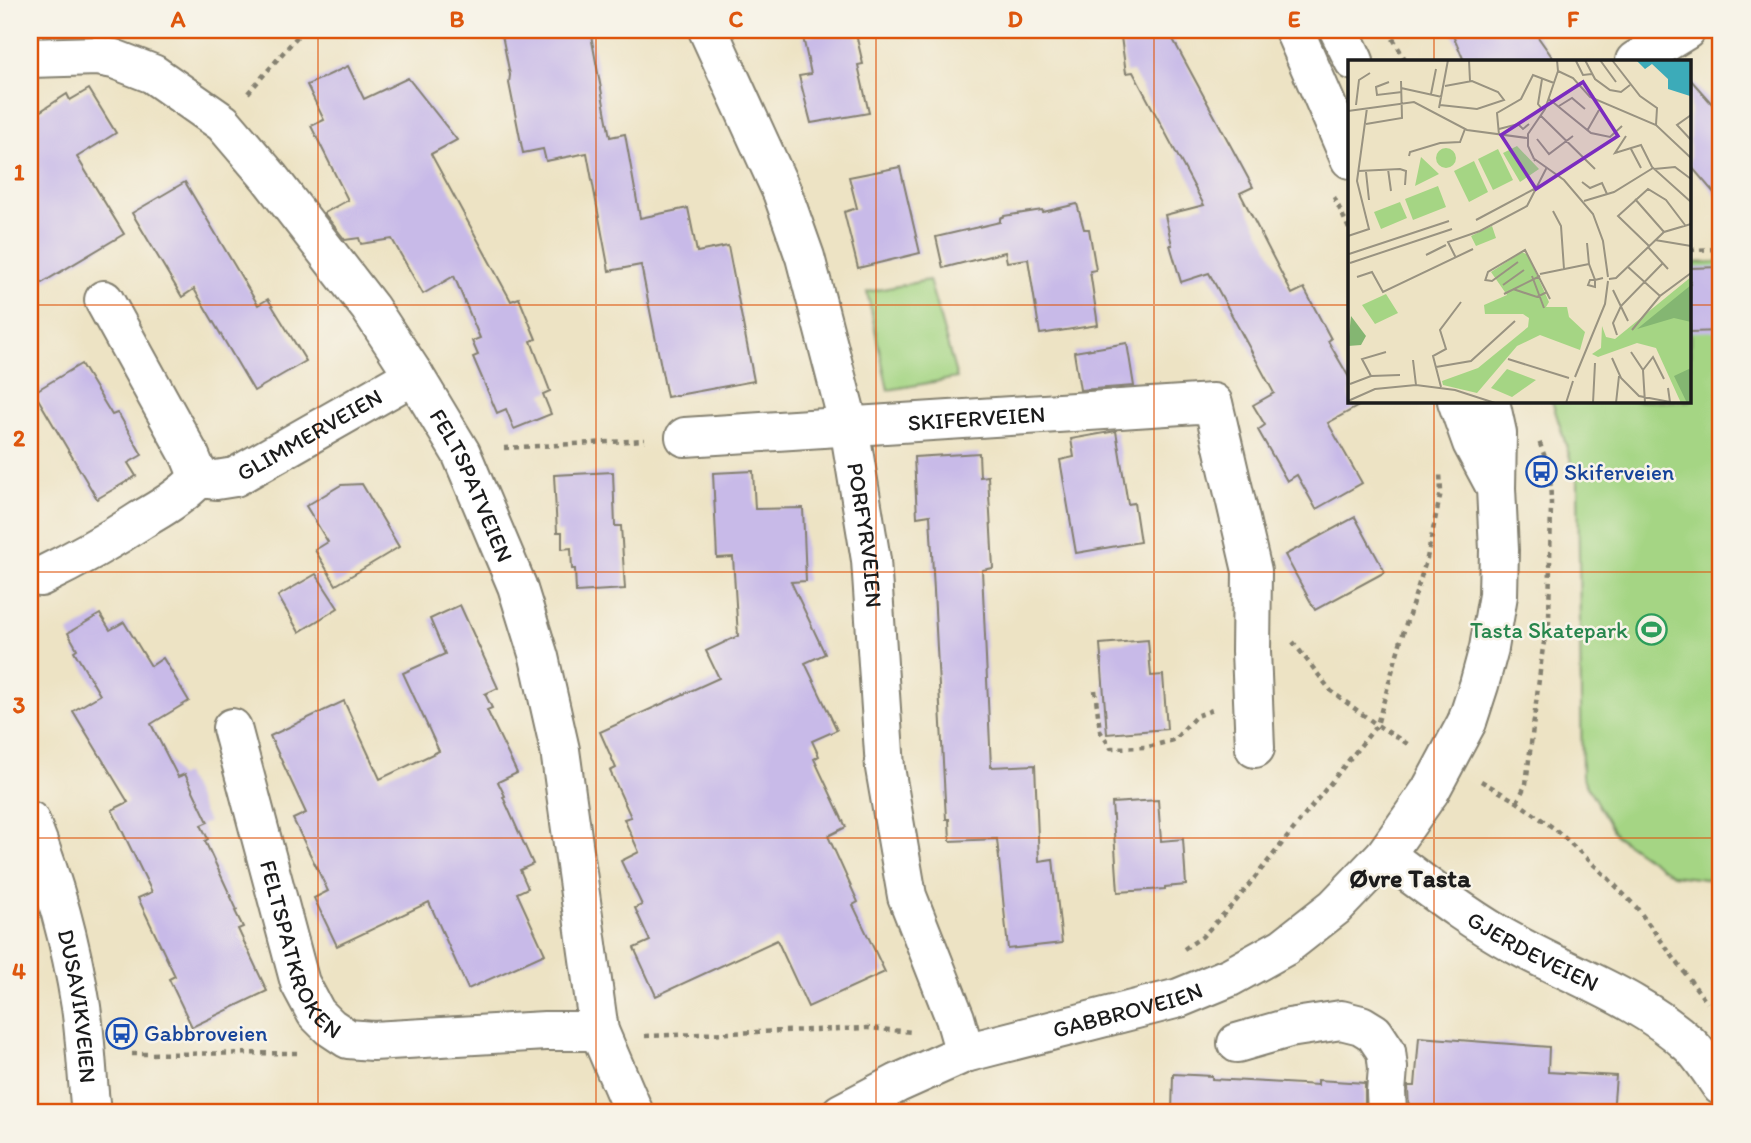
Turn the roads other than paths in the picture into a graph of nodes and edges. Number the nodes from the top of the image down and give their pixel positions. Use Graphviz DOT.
graph roads {
  1 [pos="708,30"];
  2 [pos="1294,30"];
  3 [pos="1339,30"];
  4 [pos="1686,30"];
  5 [pos="30,58"];
  6 [pos="1354,60"];
  7 [pos="1637,60"];
  8 [pos="1348,154"];
  9 [pos="104,300"];
  10 [pos="414,375"];
  11 [pos="1457,402"];
  12 [pos="1490,402"];
  13 [pos="849,426"];
  14 [pos="685,437"];
  15 [pos="199,478"];
  16 [pos="1496,488"];
  17 [pos="40,577"];
  18 [pos="232,727"];
  19 [pos="1255,748"];
  20 [pos="30,821"];
  21 [pos="1385,855"];
  22 [pos="599,1031"];
  23 [pos="960,1035"];
  24 [pos="1237,1043"];
  25 [pos="1721,1086"];
  26 [pos="91,1113"];
  27 [pos="634,1113"];
  28 [pos="841,1113"];
  29 [pos="1387,1113"];
  1 -- 13 [label="street, PORFYRVEIEN"];
  2 -- 8 [label="street"];
  3 -- 6 [label="street"];
  4 -- 7 [label="street"];
  5 -- 10 [label="street, FELTSPATVEIEN"];
  9 -- 15 [label="street"];
  10 -- 15 [label="street, GLIMMERVEIEN"];
  10 -- 22 [label="street, FELTSPATVEIEN"];
  11 -- 16 [label="street"];
  12 -- 16 [label="street"];
  13 -- 14 [label="street, SKIFERVEIEN"];
  13 -- 19 [label="street, SKIFERVEIEN"];
  13 -- 23 [label="street, PORFYRVEIEN"];
  15 -- 17 [label="street"];
  16 -- 21 [label="street, bridge"];
  18 -- 22 [label="street, FELTSPATKROKEN"];
  20 -- 26 [label="street, DUSAVIKVEIEN"];
  21 -- 23 [label="street, GABBROVEIEN"];
  21 -- 25 [label="street, GJERDEVEIEN"];
  22 -- 27 [label="street, FELTSPATVEIEN"];
  23 -- 28 [label="street, GABBROVEIEN"];
  24 -- 29 [label="street"];
}
